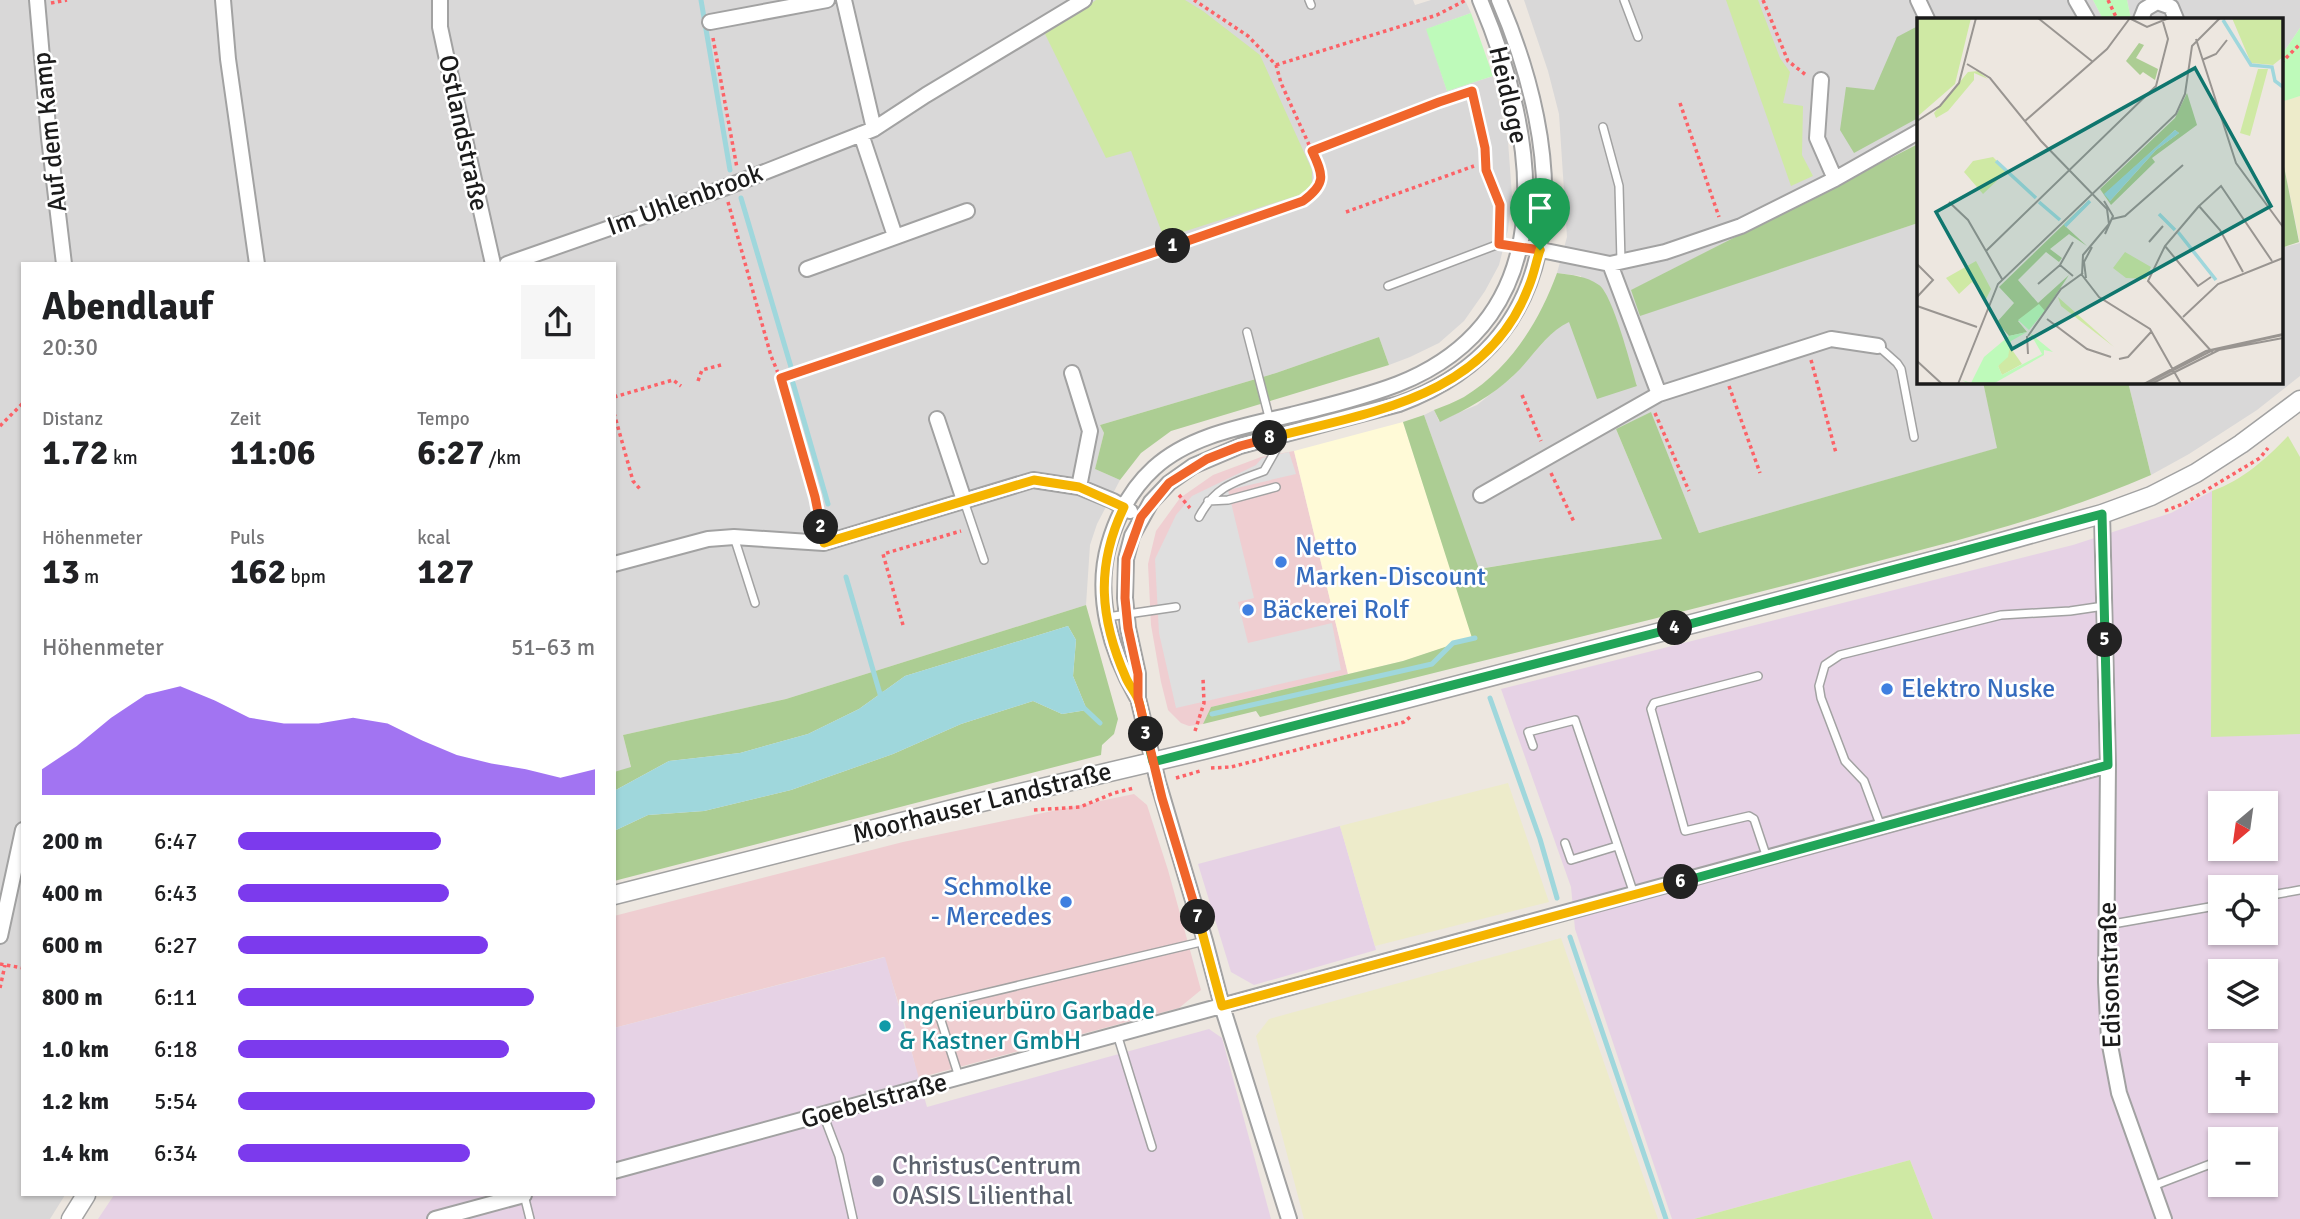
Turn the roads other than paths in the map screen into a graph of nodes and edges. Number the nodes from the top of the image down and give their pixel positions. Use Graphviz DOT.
graph roads {
  1 [pos="37,0"];
  2 [pos="223,0"];
  3 [pos="440,0"];
  4 [pos="827,0"];
  5 [pos="844,0"];
  6 [pos="1084,0"];
  7 [pos="1480,0"];
  8 [pos="1499,0"];
  9 [pos="1624,0"];
  10 [pos="1918,0"];
  11 [pos="2077,0"];
  12 [pos="2168,2"];
  13 [pos="2141,9"];
  14 [pos="1927,18"];
  15 [pos="2086,18"];
  16 [pos="2176,18"];
  17 [pos="710,22"];
  18 [pos="1638,37"];
  19 [pos="1821,80"];
  20 [pos="1472,91"];
  21 [pos="1603,127"];
  22 [pos="868,132"];
  23 [pos="1917,133"];
  24 [pos="1835,179"];
  25 [pos="967,211"];
  26 [pos="895,236"];
  27 [pos="1499,244"];
  28 [pos="1521,246"];
  29 [pos="1540,250"];
  30 [pos="64,262"];
  31 [pos="257,262"];
  32 [pos="493,262"];
  33 [pos="513,262"];
  34 [pos="1615,262"];
  35 [pos="807,269"];
  36 [pos="1388,286"];
  37 [pos="1247,332"];
  38 [pos="1878,346"];
  39 [pos="1072,373"];
  40 [pos="1654,396"];
  41 [pos="2300,400"];
  42 [pos="937,419"];
  43 [pos="1270,420"];
  44 [pos="1273,437"];
  45 [pos="1914,438"];
  46 [pos="1079,487"];
  47 [pos="1276,487"];
  48 [pos="1481,495"];
  49 [pos="964,500"];
  50 [pos="1208,501"];
  51 [pos="1124,507"];
  52 [pos="2102,514"];
  53 [pos="1141,517"];
  54 [pos="1199,517"];
  55 [pos="734,537"];
  56 [pos="984,560"];
  57 [pos="616,563"];
  58 [pos="755,603"];
  59 [pos="2104,606"];
  60 [pos="1176,607"];
  61 [pos="1126,614"];
  62 [pos="1106,617"];
  63 [pos="1758,676"];
  64 [pos="1138,698"];
  65 [pos="1533,746"];
  66 [pos="1153,762"];
  67 [pos="2108,765"];
  68 [pos="1881,827"];
  69 [pos="21,839"];
  70 [pos="1565,843"];
  71 [pos="1617,846"];
  72 [pos="1767,859"];
  73 [pos="2300,890"];
  74 [pos="616,894"];
  75 [pos="2278,894"];
  76 [pos="1634,895"];
  77 [pos="2208,907"];
  78 [pos="2107,925"];
  79 [pos="0,936"];
  80 [pos="1205,941"];
  81 [pos="1222,1006"];
  82 [pos="1117,1033"];
  83 [pos="959,1078"];
  84 [pos="823,1114"];
  85 [pos="1152,1147"];
  86 [pos="2208,1165"];
  87 [pos="616,1170"];
  88 [pos="2152,1186"];
  89 [pos="85,1196"];
  90 [pos="520,1196"];
  91 [pos="524,1196"];
  92 [pos="71,1219"];
  93 [pos="435,1219"];
  94 [pos="530,1219"];
  95 [pos="853,1219"];
  96 [pos="1289,1219"];
  97 [pos="2164,1219"];
  1 -- 30 [label="street, Auf dem Kamp"];
  2 -- 31 [label="street"];
  3 -- 32 [label="street, Ostlandstraße"];
  4 -- 17 [label="street"];
  5 -- 22 [label="street"];
  6 -- 22 [label="street, Im Uhlenbrook"];
  7 -- 28 [label="street, Heidloge"];
  8 -- 29 [label="street, Heidloge"];
  9 -- 18 [label="lane"];
  10 -- 14 [label="street"];
  11 -- 15 [label="street"];
  12 -- 13 [label="street"];
  12 -- 16 [label="street"];
  19 -- 24 [label="street"];
  20 -- 27 [label="lane"];
  21 -- 34 [label="lane"];
  22 -- 26 [label="street"];
  22 -- 33 [label="street, Im Uhlenbrook"];
  23 -- 24 [label="street"];
  24 -- 34 [label="street"];
  25 -- 26 [label="street"];
  26 -- 35 [label="street"];
  27 -- 28 [label="lane"];
  27 -- 36 [label="lane"];
  28 -- 29 [label="street"];
  28 -- 43 [label="street, Heidloge"];
  29 -- 34 [label="street"];
  29 -- 44 [label="street, Heidloge"];
  34 -- 40 [label="street"];
  37 -- 43 [label="lane"];
  38 -- 40 [label="street"];
  38 -- 45 [label="lane"];
  39 -- 46 [label="street"];
  40 -- 48 [label="street"];
  41 -- 52 [label="street, Moorhauser Landstraße"];
  42 -- 49 [label="street"];
  43 -- 44 [label="lane"];
  43 -- 51 [label="street, Heidloge"];
  44 -- 50 [label="lane"];
  44 -- 53 [label="street, Heidloge"];
  46 -- 49 [label="street"];
  46 -- 51 [label="street"];
  47 -- 50 [label="lane"];
  49 -- 55 [label="street"];
  49 -- 56 [label="lane"];
  50 -- 54 [label="lane"];
  51 -- 53 [label="street"];
  51 -- 62 [label="street, Heidloge"];
  52 -- 59 [label="street"];
  52 -- 66 [label="street, Moorhauser Landstraße"];
  53 -- 61 [label="street, Heidloge"];
  55 -- 57 [label="street"];
  55 -- 58 [label="lane"];
  59 -- 67 [label="street"];
  59 -- 68 [label="lane"];
  60 -- 61 [label="lane"];
  61 -- 62 [label="lane"];
  61 -- 64 [label="street, Heidloge"];
  62 -- 64 [label="street, Heidloge"];
  63 -- 72 [label="lane"];
  64 -- 66 [label="street, Heidloge"];
  65 -- 71 [label="lane"];
  66 -- 74 [label="street, Moorhauser Landstraße"];
  66 -- 80 [label="street, Heidloge"];
  67 -- 68 [label="street, Goebelstraße"];
  67 -- 78 [label="street, Edisonstraße"];
  68 -- 72 [label="street, Goebelstraße"];
  69 -- 79 [label="street"];
  70 -- 71 [label="lane"];
  71 -- 76 [label="lane"];
  72 -- 76 [label="street, Goebelstraße"];
  73 -- 75 [label="lane"];
  76 -- 81 [label="street, Goebelstraße"];
  77 -- 78 [label="lane"];
  78 -- 88 [label="street, Edisonstraße"];
  80 -- 81 [label="street, Heidloge"];
  80 -- 83 [label="lane"];
  81 -- 82 [label="street, Goebelstraße"];
  81 -- 96 [label="street, Heidloge"];
  82 -- 83 [label="street, Goebelstraße"];
  82 -- 85 [label="lane"];
  83 -- 84 [label="street, Goebelstraße"];
  84 -- 87 [label="street, Goebelstraße"];
  84 -- 95 [label="lane"];
  86 -- 88 [label="lane"];
  88 -- 97 [label="street, Edisonstraße"];
  89 -- 92 [label="street"];
  90 -- 93 [label="street"];
  91 -- 94 [label="lane"];
}
